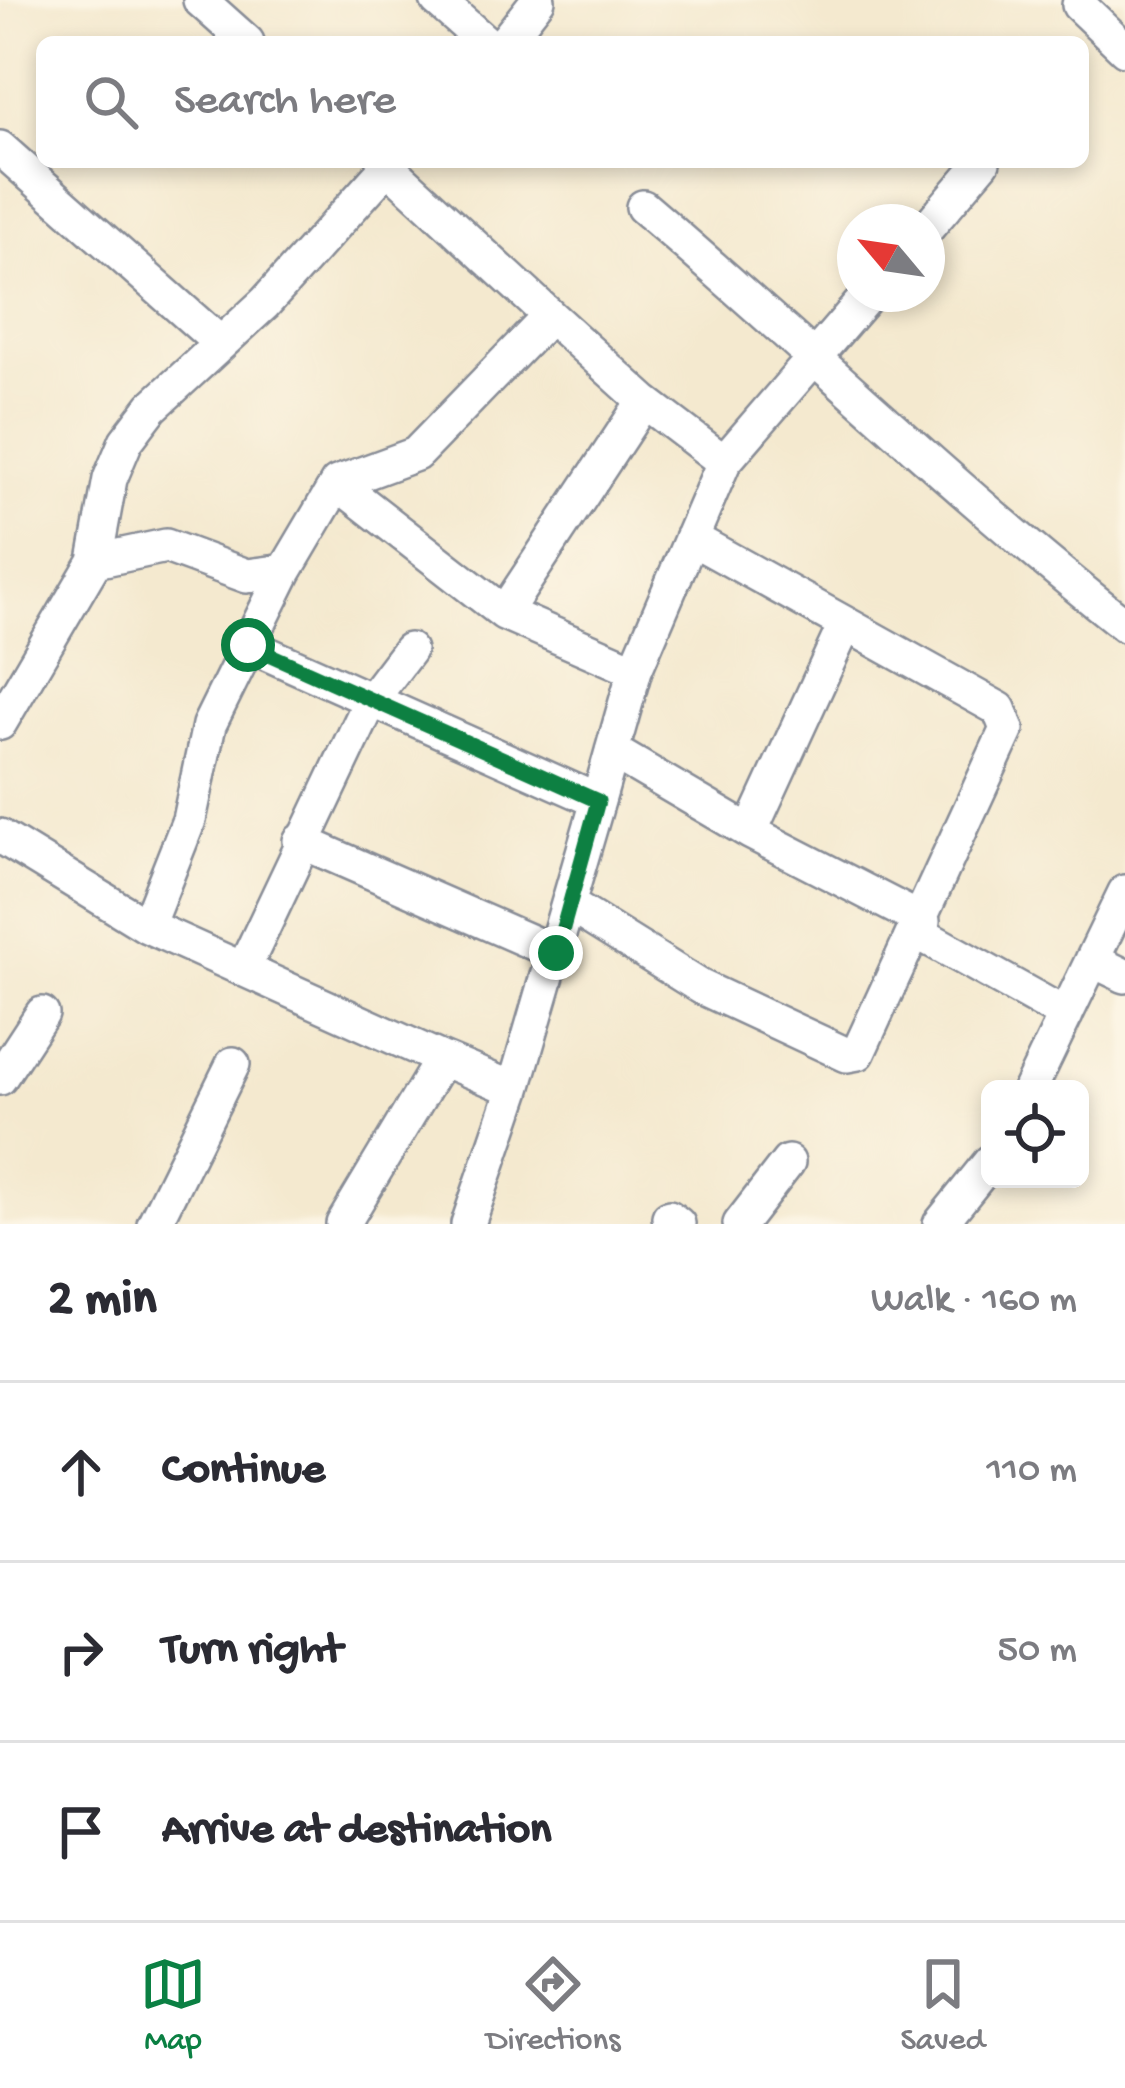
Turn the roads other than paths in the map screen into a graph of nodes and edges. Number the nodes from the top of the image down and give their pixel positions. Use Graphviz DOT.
graph roads {
  1 [pos="200,0"];
  2 [pos="437,0"];
  3 [pos="538,0"];
  4 [pos="1078,3"];
  5 [pos="240,36"];
  6 [pos="478,36"];
  7 [pos="510,36"];
  8 [pos="1080,36"];
  9 [pos="1125,49"];
  10 [pos="0,148"];
  11 [pos="384,168"];
  12 [pos="392,168"];
  13 [pos="978,168"];
  14 [pos="643,207"];
  15 [pos="945,207"];
  16 [pos="854,312"];
  17 [pos="550,316"];
  18 [pos="220,343"];
  19 [pos="818,356"];
  20 [pos="644,401"];
  21 [pos="724,462"];
  22 [pos="337,483"];
  23 [pos="691,538"];
  24 [pos="95,561"];
  25 [pos="285,571"];
  26 [pos="504,613"];
  27 [pos="845,625"];
  28 [pos="1125,625"];
  29 [pos="248,645"];
  30 [pos="409,650"];
  31 [pos="634,670"];
  32 [pos="370,700"];
  33 [pos="0,723"];
  34 [pos="612,751"];
  35 [pos="598,801"];
  36 [pos="750,832"];
  37 [pos="0,836"];
  38 [pos="300,841"];
  39 [pos="1125,892"];
  40 [pos="568,904"];
  41 [pos="147,926"];
  42 [pos="920,926"];
  43 [pos="556,953"];
  44 [pos="1092,960"];
  45 [pos="244,968"];
  46 [pos="1125,976"];
  47 [pos="42,1015"];
  48 [pos="1066,1015"];
  49 [pos="442,1059"];
  50 [pos="233,1064"];
  51 [pos="0,1078"];
  52 [pos="1034,1080"];
  53 [pos="514,1089"];
  54 [pos="788,1162"];
  55 [pos="981,1173"];
  56 [pos="154,1224"];
  57 [pos="344,1224"];
  58 [pos="468,1224"];
  59 [pos="740,1224"];
  60 [pos="940,1224"];
  1 -- 5 [label="street"];
  2 -- 6 [label="street"];
  3 -- 7 [label="street"];
  4 -- 8 [label="street"];
  4 -- 9 [label="street"];
  10 -- 18 [label="street"];
  11 -- 18 [label="street"];
  12 -- 17 [label="street"];
  13 -- 15 [label="street"];
  14 -- 19 [label="street"];
  16 -- 19 [label="street"];
  17 -- 20 [label="street"];
  17 -- 22 [label="street"];
  18 -- 24 [label="street"];
  19 -- 21 [label="street"];
  19 -- 28 [label="street"];
  20 -- 21 [label="street"];
  20 -- 26 [label="street"];
  21 -- 23 [label="street"];
  22 -- 25 [label="street"];
  22 -- 26 [label="street"];
  23 -- 27 [label="street"];
  23 -- 31 [label="street"];
  24 -- 25 [label="street"];
  24 -- 33 [label="street"];
  25 -- 29 [label="street"];
  26 -- 31 [label="street"];
  27 -- 36 [label="street"];
  27 -- 42 [label="street"];
  29 -- 32 [label="street"];
  29 -- 41 [label="street"];
  30 -- 32 [label="street"];
  31 -- 34 [label="street"];
  32 -- 35 [label="street"];
  32 -- 38 [label="street"];
  34 -- 35 [label="street"];
  34 -- 36 [label="street"];
  35 -- 40 [label="street"];
  36 -- 42 [label="street"];
  37 -- 41 [label="street"];
  38 -- 43 [label="street"];
  38 -- 45 [label="street"];
  39 -- 44 [label="street"];
  40 -- 42 [label="street"];
  40 -- 43 [label="street"];
  41 -- 45 [label="street"];
  42 -- 48 [label="street"];
  43 -- 53 [label="street"];
  44 -- 46 [label="street"];
  44 -- 48 [label="street"];
  45 -- 49 [label="street"];
  47 -- 51 [label="street"];
  48 -- 52 [label="street"];
  49 -- 53 [label="street"];
  49 -- 57 [label="street"];
  50 -- 56 [label="street"];
  53 -- 58 [label="street"];
  54 -- 59 [label="street"];
  55 -- 60 [label="street"];
}
